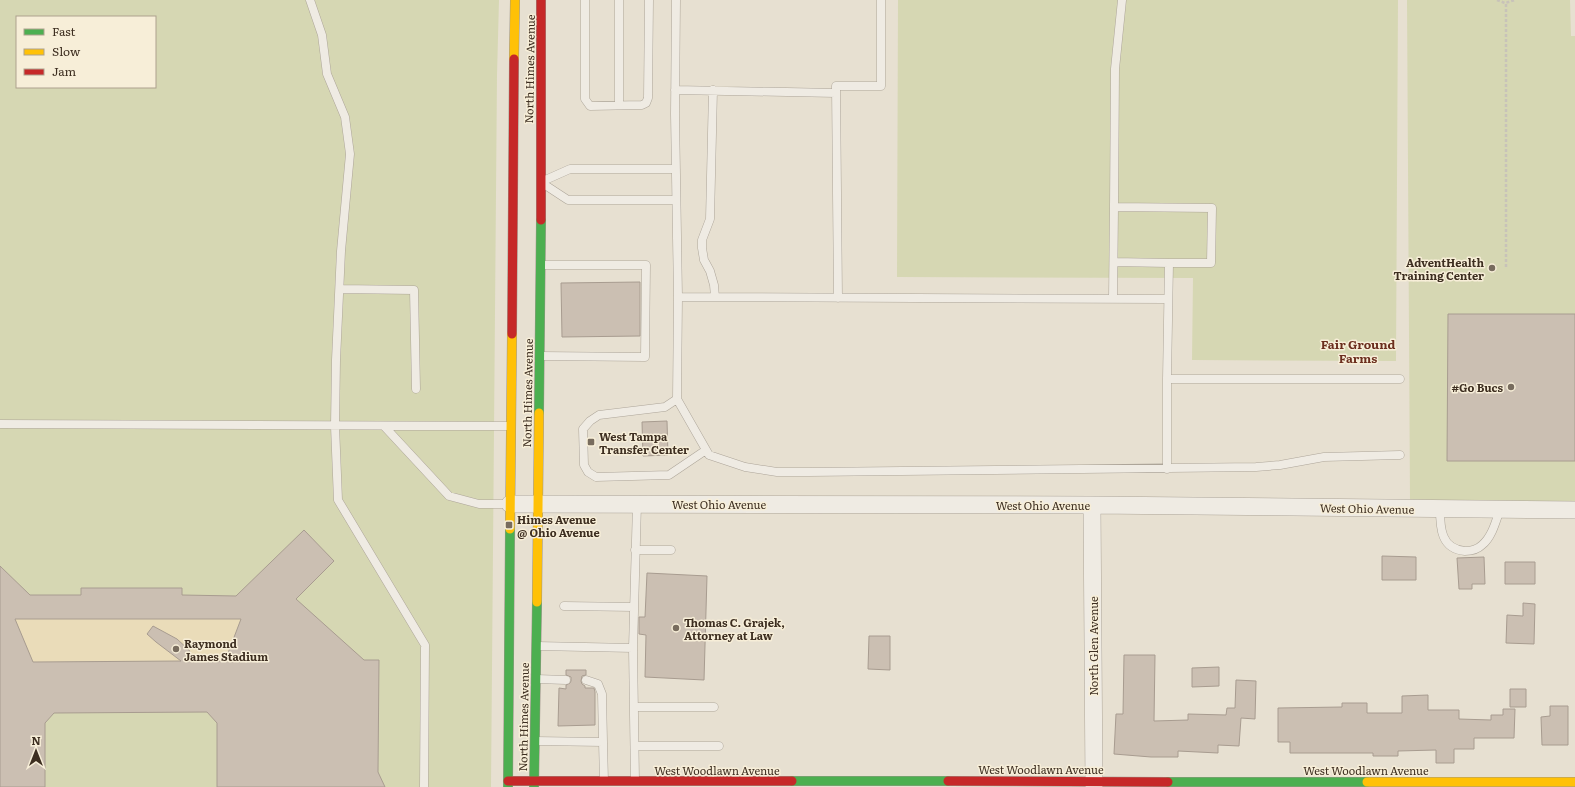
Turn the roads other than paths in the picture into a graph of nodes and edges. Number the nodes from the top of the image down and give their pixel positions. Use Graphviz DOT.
graph roads {
  1 [pos="310,0"];
  2 [pos="515,0"];
  3 [pos="541,0"];
  4 [pos="585,0"];
  5 [pos="619,0"];
  6 [pos="649,0"];
  7 [pos="676,0"];
  8 [pos="881,0"];
  9 [pos="1122,0"];
  10 [pos="675,90"];
  11 [pos="712,90"];
  12 [pos="836,93"];
  13 [pos="619,105"];
  14 [pos="676,169"];
  15 [pos="537,182"];
  16 [pos="676,200"];
  17 [pos="1114,207"];
  18 [pos="1114,262"];
  19 [pos="1169,263"];
  20 [pos="540,265"];
  21 [pos="340,289"];
  22 [pos="678,297"];
  23 [pos="715,297"];
  24 [pos="838,298"];
  25 [pos="1113,299"];
  26 [pos="1168,299"];
  27 [pos="539,356"];
  28 [pos="1400,378"];
  29 [pos="1167,379"];
  30 [pos="416,390"];
  31 [pos="677,399"];
  32 [pos="0,424"];
  33 [pos="335,426"];
  34 [pos="384,426"];
  35 [pos="511,426"];
  36 [pos="706,450"];
  37 [pos="1400,455"];
  38 [pos="1167,469"];
  39 [pos="510,504"];
  40 [pos="537,504"];
  41 [pos="637,504"];
  42 [pos="1092,505"];
  43 [pos="1440,509"];
  44 [pos="1500,509"];
  45 [pos="1575,510"];
  46 [pos="635,550"];
  47 [pos="671,550"];
  48 [pos="564,606"];
  49 [pos="634,607"];
  50 [pos="537,646"];
  51 [pos="633,648"];
  52 [pos="536,679"];
  53 [pos="566,680"];
  54 [pos="586,680"];
  55 [pos="634,707"];
  56 [pos="714,707"];
  57 [pos="534,741"];
  58 [pos="603,742"];
  59 [pos="635,746"];
  60 [pos="719,746"];
  61 [pos="635,782"];
  62 [pos="1575,782"];
  63 [pos="609,783"];
  64 [pos="508,784"];
  65 [pos="534,784"];
  66 [pos="815,784"];
  67 [pos="1094,784"];
  68 [pos="753,785"];
  69 [pos="424,787"];
  1 -- 21 [label="lane"];
  2 -- 35 [label="street, North Himes Avenue"];
  3 -- 15 [label="street, North Himes Avenue"];
  4 -- 13 [label="lane"];
  5 -- 13 [label="lane"];
  6 -- 13 [label="lane"];
  7 -- 10 [label="lane"];
  8 -- 12 [label="lane"];
  9 -- 17 [label="lane"];
  10 -- 11 [label="lane"];
  10 -- 14 [label="lane"];
  11 -- 12 [label="lane"];
  11 -- 23 [label="lane"];
  12 -- 24 [label="lane"];
  14 -- 15 [label="lane"];
  14 -- 16 [label="lane"];
  15 -- 16 [label="lane"];
  15 -- 20 [label="street, North Himes Avenue"];
  16 -- 22 [label="lane"];
  17 -- 18 [label="lane"];
  17 -- 19 [label="lane"];
  18 -- 19 [label="lane"];
  18 -- 25 [label="lane"];
  19 -- 26 [label="lane"];
  20 -- 27 [label="street, North Himes Avenue"];
  20 -- 27 [label="lane"];
  21 -- 30 [label="lane"];
  21 -- 33 [label="lane"];
  22 -- 23 [label="lane"];
  22 -- 31 [label="lane"];
  23 -- 24 [label="lane"];
  24 -- 25 [label="lane"];
  25 -- 26 [label="lane"];
  26 -- 29 [label="lane"];
  27 -- 40 [label="street, North Himes Avenue"];
  28 -- 29 [label="lane"];
  29 -- 38 [label="lane"];
  31 -- 36 [label="lane"];
  31 -- 36 [label="lane"];
  32 -- 33 [label="lane"];
  33 -- 34 [label="lane"];
  33 -- 69 [label="lane"];
  34 -- 35 [label="lane"];
  34 -- 39 [label="lane"];
  35 -- 39 [label="street, North Himes Avenue"];
  36 -- 38 [label="lane"];
  37 -- 38 [label="lane"];
  39 -- 40 [label="street, West Ohio Avenue"];
  39 -- 64 [label="street, North Himes Avenue"];
  40 -- 41 [label="street, West Ohio Avenue"];
  40 -- 50 [label="street, North Himes Avenue"];
  41 -- 42 [label="street, West Ohio Avenue"];
  41 -- 46 [label="lane"];
  42 -- 43 [label="street, West Ohio Avenue"];
  42 -- 67 [label="street, North Glen Avenue"];
  43 -- 44 [label="street, West Ohio Avenue"];
  43 -- 44 [label="lane"];
  44 -- 45 [label="street, West Ohio Avenue"];
  46 -- 47 [label="lane"];
  46 -- 49 [label="lane"];
  48 -- 49 [label="lane"];
  49 -- 51 [label="lane"];
  50 -- 51 [label="lane"];
  50 -- 52 [label="street, North Himes Avenue"];
  51 -- 55 [label="lane"];
  52 -- 53 [label="lane"];
  52 -- 57 [label="street, North Himes Avenue"];
  54 -- 58 [label="lane"];
  55 -- 56 [label="lane"];
  55 -- 59 [label="lane"];
  57 -- 58 [label="lane"];
  57 -- 65 [label="street, North Himes Avenue"];
  58 -- 63 [label="lane"];
  59 -- 60 [label="lane"];
  59 -- 61 [label="lane"];
  61 -- 63 [label="street, West Woodlawn Avenue"];
  61 -- 68 [label="street, West Woodlawn Avenue"];
  62 -- 67 [label="street, West Woodlawn Avenue"];
  63 -- 65 [label="street, West Woodlawn Avenue"];
  64 -- 65 [label="street, West Woodlawn Avenue"];
  66 -- 67 [label="street, West Woodlawn Avenue"];
  66 -- 68 [label="street, West Woodlawn Avenue"];
}
